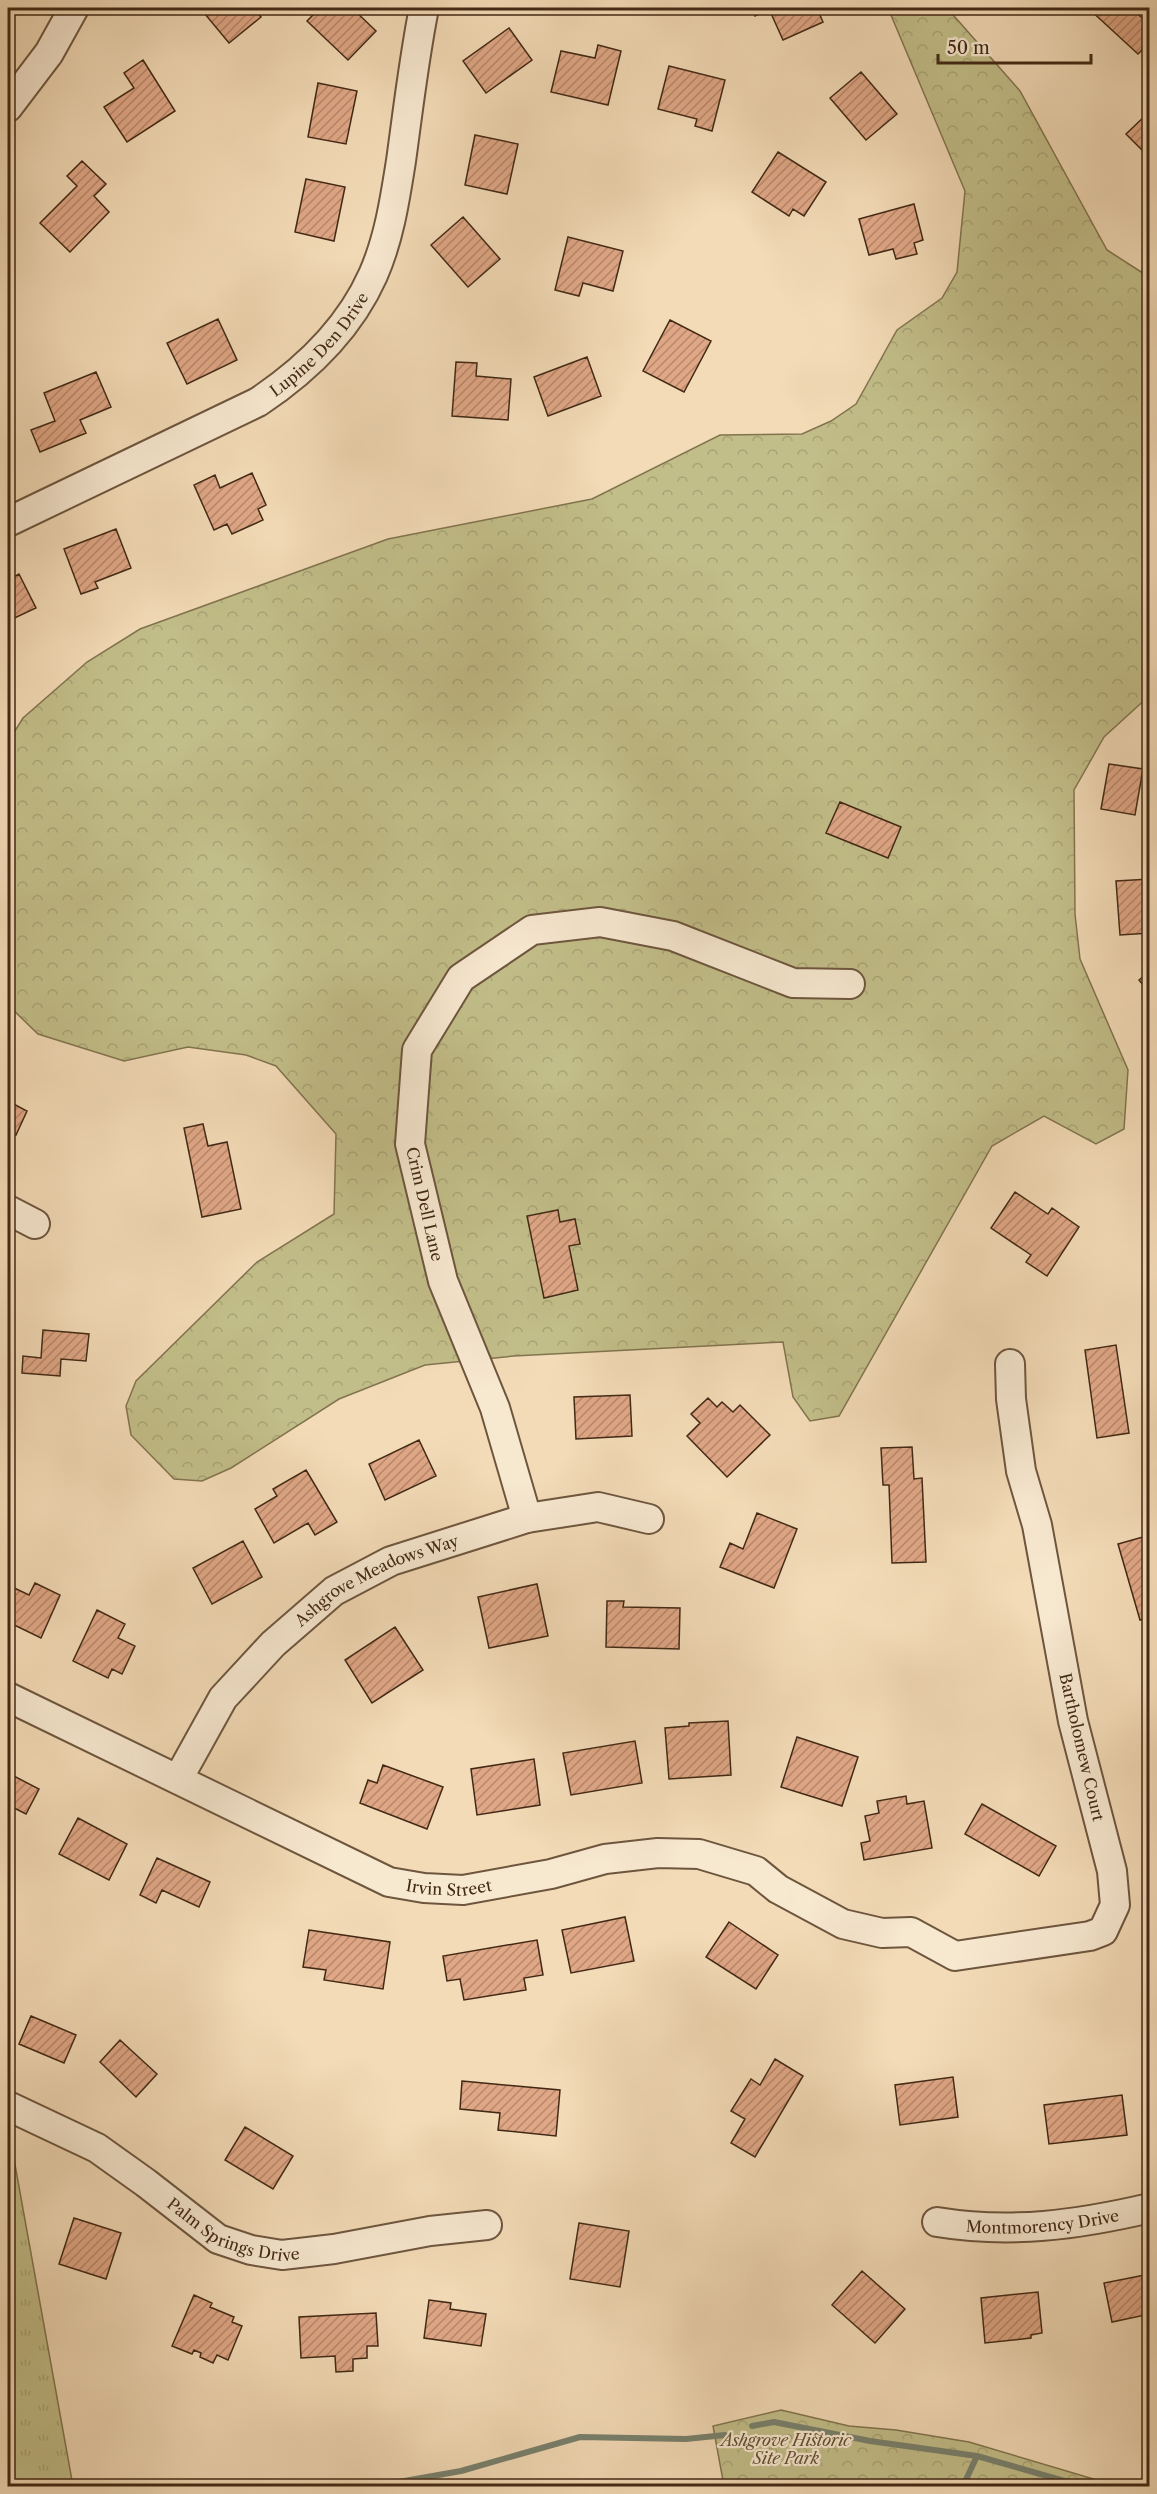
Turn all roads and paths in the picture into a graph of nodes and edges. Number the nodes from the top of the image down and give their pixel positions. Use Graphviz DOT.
graph roads {
  1 [pos="74,8"];
  2 [pos="424,8"];
  3 [pos="8,107"];
  4 [pos="8,522"];
  5 [pos="850,984"];
  6 [pos="8,1210"];
  7 [pos="35,1224"];
  8 [pos="1010,1364"];
  9 [pos="526,1518"];
  10 [pos="649,1519"];
  11 [pos="8,1697"];
  12 [pos="178,1779"];
  13 [pos="911,1932"];
  14 [pos="8,2106"];
  15 [pos="1149,2208"];
  16 [pos="937,2222"];
  17 [pos="487,2225"];
  1 -- 3 [label="street"];
  2 -- 4 [label="street, Lupine Den Drive"];
  5 -- 9 [label="street, Crim Dell Lane"];
  6 -- 7 [label="street"];
  8 -- 13 [label="street, Bartholomew Court"];
  9 -- 10 [label="street, Ashgrove Meadows Way"];
  9 -- 12 [label="street, Ashgrove Meadows Way"];
  11 -- 12 [label="street, Irvin Street"];
  12 -- 13 [label="street, Irvin Street"];
  14 -- 17 [label="street, Palm Springs Drive"];
  15 -- 16 [label="street, Montmorency Drive"];
}
